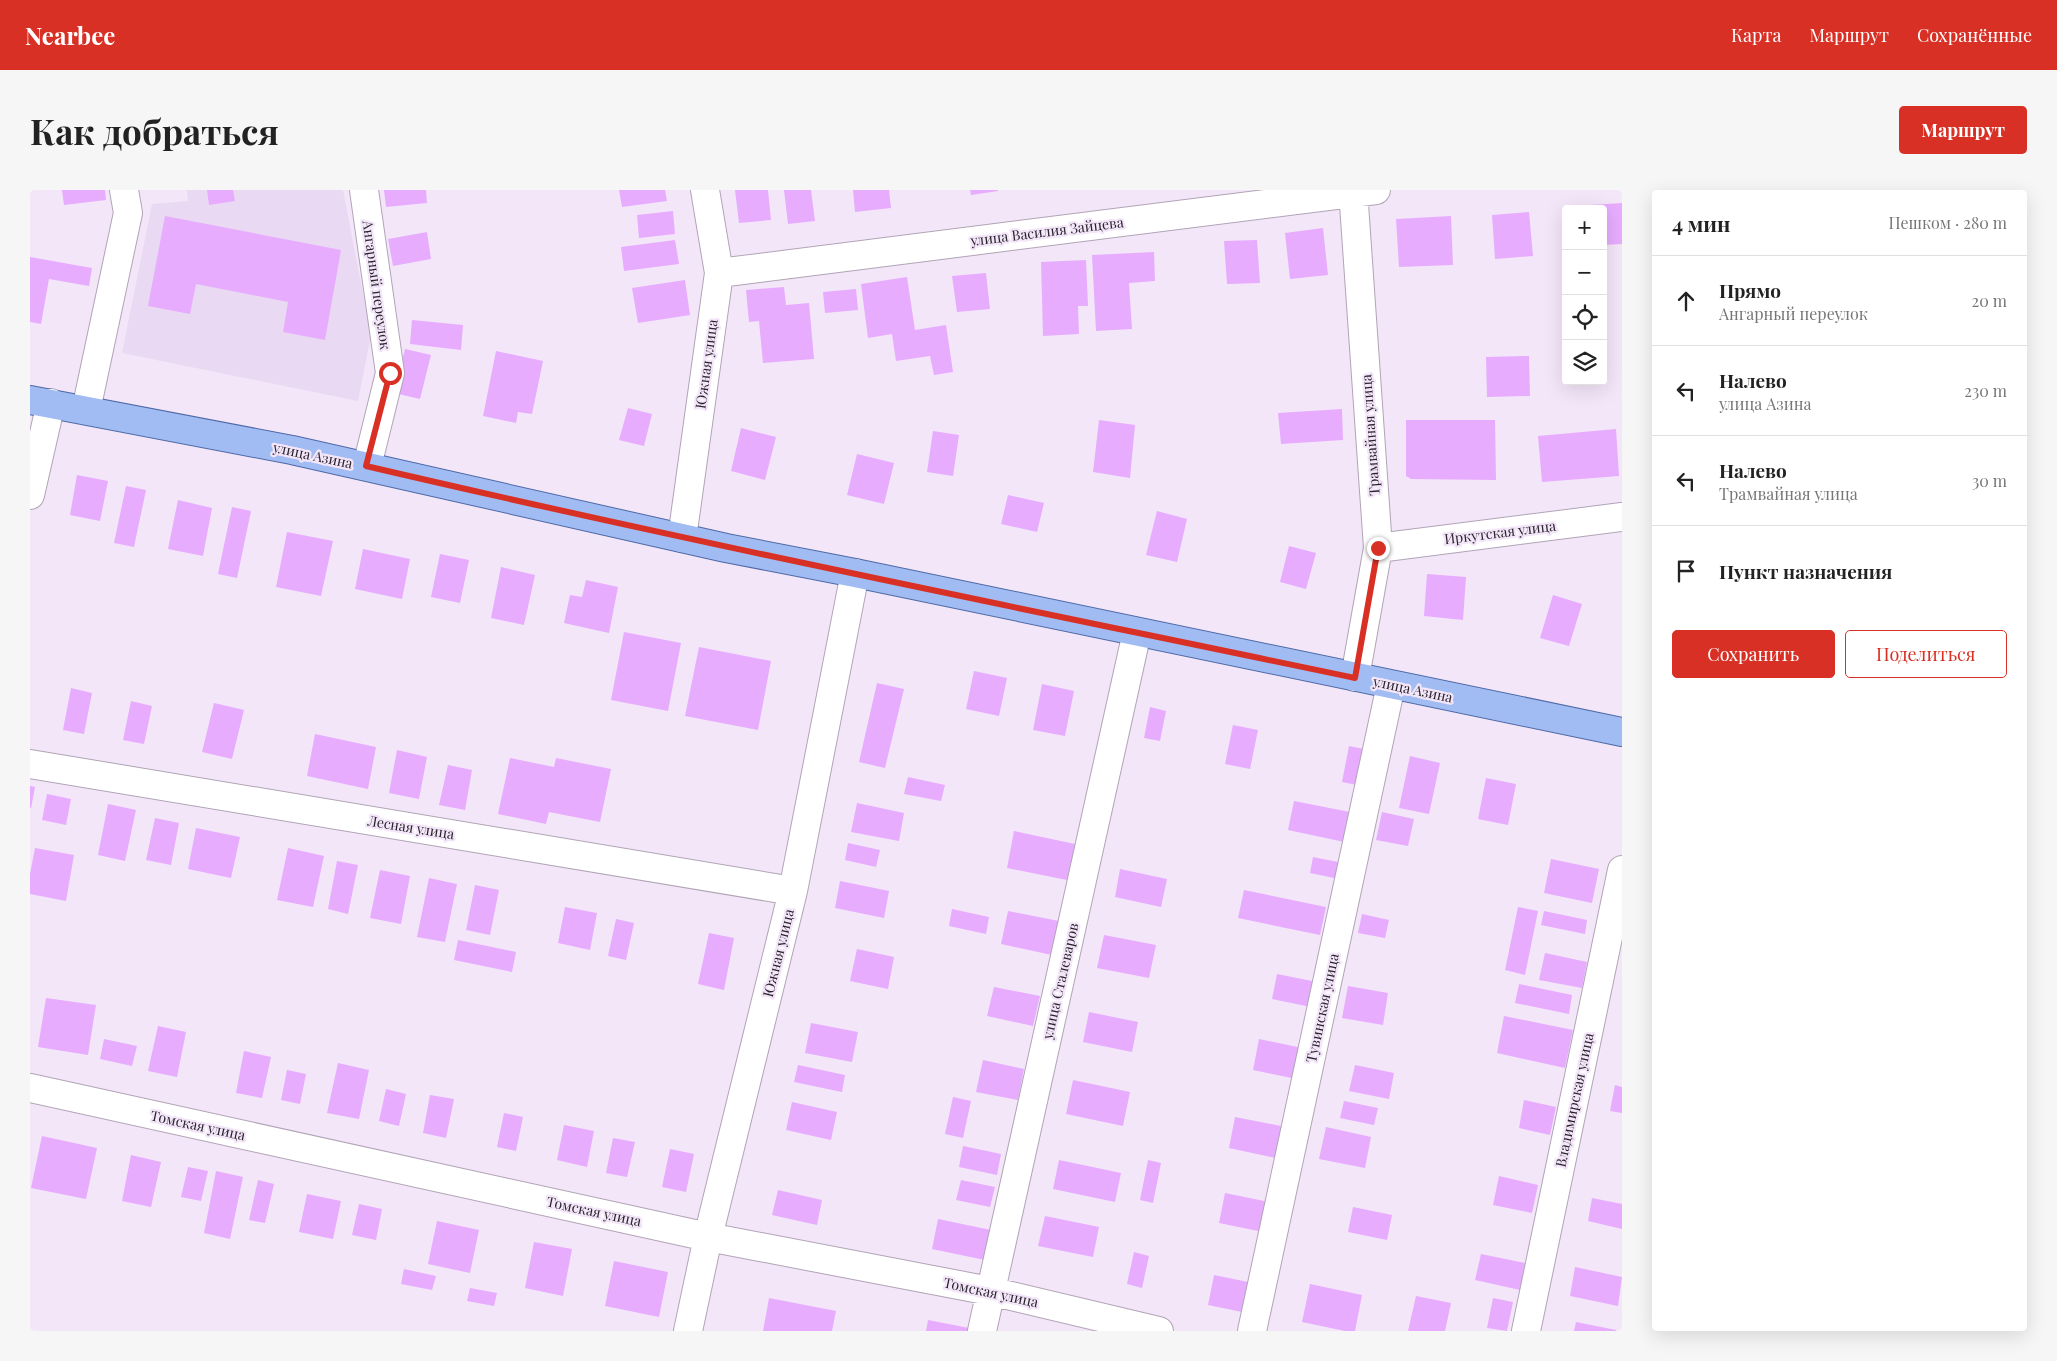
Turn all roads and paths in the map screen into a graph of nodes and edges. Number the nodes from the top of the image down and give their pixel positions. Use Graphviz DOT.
graph roads {
  1 [pos="124,190"];
  2 [pos="364,190"];
  3 [pos="705,190"];
  4 [pos="1361,191"];
  5 [pos="719,273"];
  6 [pos="40,402"];
  7 [pos="86,410"];
  8 [pos="366,466"];
  9 [pos="30,495"];
  10 [pos="1622,517"];
  11 [pos="682,538"];
  12 [pos="1378,548"];
  13 [pos="855,573"];
  14 [pos="1137,632"];
  15 [pos="1355,678"];
  16 [pos="1391,685"];
  17 [pos="1622,732"];
  18 [pos="30,764"];
  19 [pos="1622,870"];
  20 [pos="793,891"];
  21 [pos="30,1088"];
  22 [pos="708,1237"];
  23 [pos="990,1291"];
  24 [pos="688,1331"];
  25 [pos="982,1331"];
  26 [pos="1159,1331"];
  27 [pos="1252,1331"];
  28 [pos="1526,1331"];
  1 -- 7 [label="street"];
  2 -- 8 [label="street, Ангарный переулок"];
  3 -- 5 [label="street, Южная улица"];
  4 -- 5 [label="street, улица Василия Зайцева"];
  4 -- 12 [label="street, Трамвайная улица"];
  5 -- 11 [label="street, Южная улица"];
  6 -- 7 [label="main road, улица Азина"];
  6 -- 9 [label="street"];
  7 -- 8 [label="main road, улица Азина"];
  8 -- 11 [label="main road, улица Азина"];
  10 -- 12 [label="street, Иркутская улица"];
  11 -- 13 [label="main road, улица Азина"];
  12 -- 15 [label="street, Трамвайная улица"];
  13 -- 14 [label="main road, улица Азина"];
  13 -- 20 [label="street, Южная улица"];
  14 -- 15 [label="main road, улица Азина"];
  14 -- 23 [label="street, улица Сталеваров"];
  15 -- 16 [label="main road, улица Азина"];
  16 -- 17 [label="main road, улица Азина"];
  16 -- 27 [label="street, Тувинская улица"];
  18 -- 20 [label="street, Лесная улица"];
  19 -- 28 [label="street, Владимирская улица"];
  20 -- 22 [label="street, Южная улица"];
  21 -- 22 [label="street, Томская улица"];
  22 -- 23 [label="street, Томская улица"];
  22 -- 24 [label="street, Южная улица"];
  23 -- 25 [label="street, улица Сталеваров"];
  23 -- 26 [label="street, Томская улица"];
}
